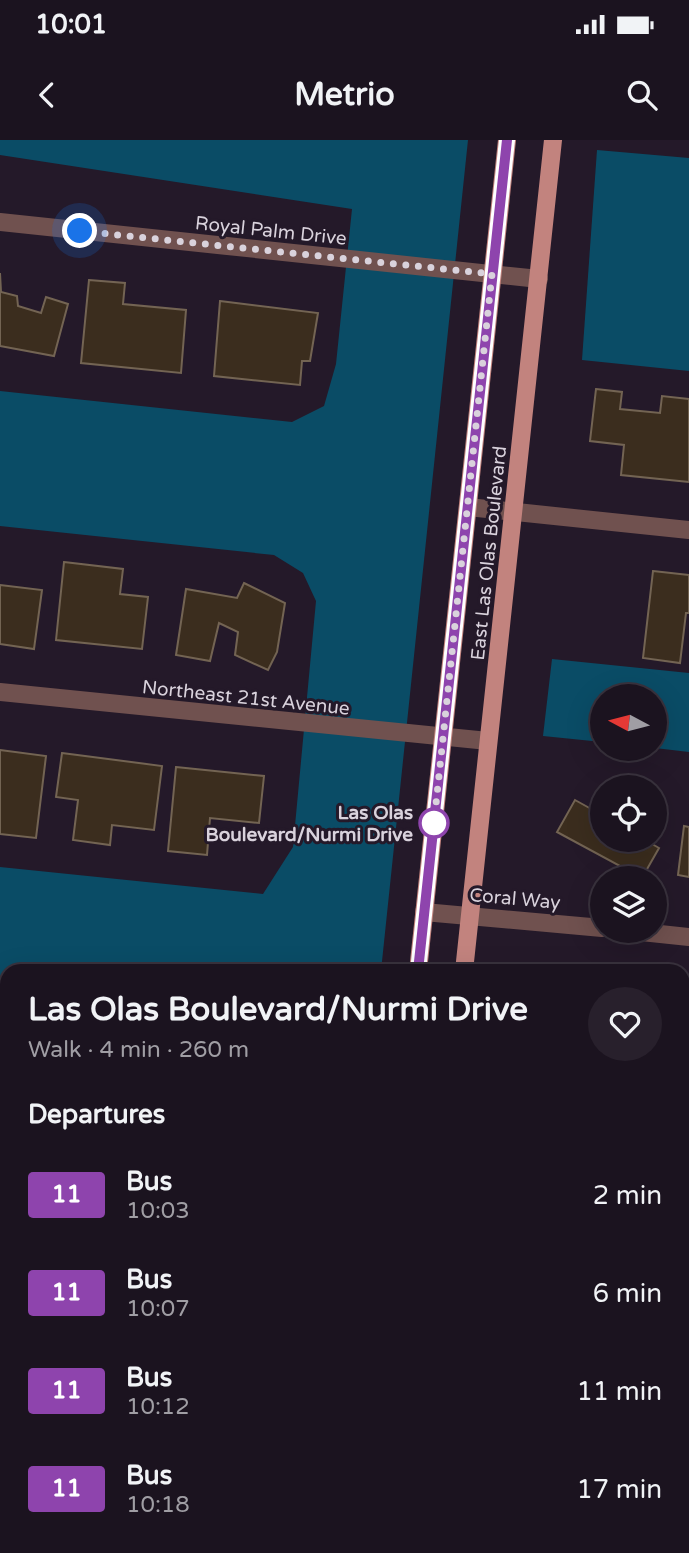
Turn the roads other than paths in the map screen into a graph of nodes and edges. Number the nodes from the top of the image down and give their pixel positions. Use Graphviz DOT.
graph roads {
  1 [pos="507,140"];
  2 [pos="554,140"];
  3 [pos="0,222"];
  4 [pos="492,274"];
  5 [pos="539,279"];
  6 [pos="468,507"];
  7 [pos="513,513"];
  8 [pos="689,530"];
  9 [pos="0,692"];
  10 [pos="444,738"];
  11 [pos="488,741"];
  12 [pos="424,912"];
  13 [pos="470,915"];
  14 [pos="590,927"];
  15 [pos="667,935"];
  16 [pos="689,937"];
  17 [pos="419,964"];
  18 [pos="465,964"];
  1 -- 4 [label="main road, East Las Olas Boulevard"];
  2 -- 5 [label="main road, East Las Olas Boulevard"];
  3 -- 4 [label="street, Royal Palm Drive"];
  4 -- 5 [label="street, Royal Palm Drive"];
  4 -- 6 [label="main road, East Las Olas Boulevard"];
  5 -- 7 [label="main road, East Las Olas Boulevard"];
  6 -- 7 [label="street"];
  6 -- 10 [label="main road, East Las Olas Boulevard"];
  7 -- 8 [label="street"];
  7 -- 11 [label="main road, East Las Olas Boulevard"];
  9 -- 10 [label="street, Northeast 21st Avenue"];
  10 -- 11 [label="street, Northeast 21st Avenue"];
  10 -- 12 [label="main road, East Las Olas Boulevard"];
  11 -- 13 [label="main road, East Las Olas Boulevard"];
  12 -- 13 [label="street, Coral Way"];
  12 -- 17 [label="main road, East Las Olas Boulevard"];
  13 -- 14 [label="street, Coral Way"];
  13 -- 18 [label="main road, East Las Olas Boulevard"];
  15 -- 16 [label="street"];
}
